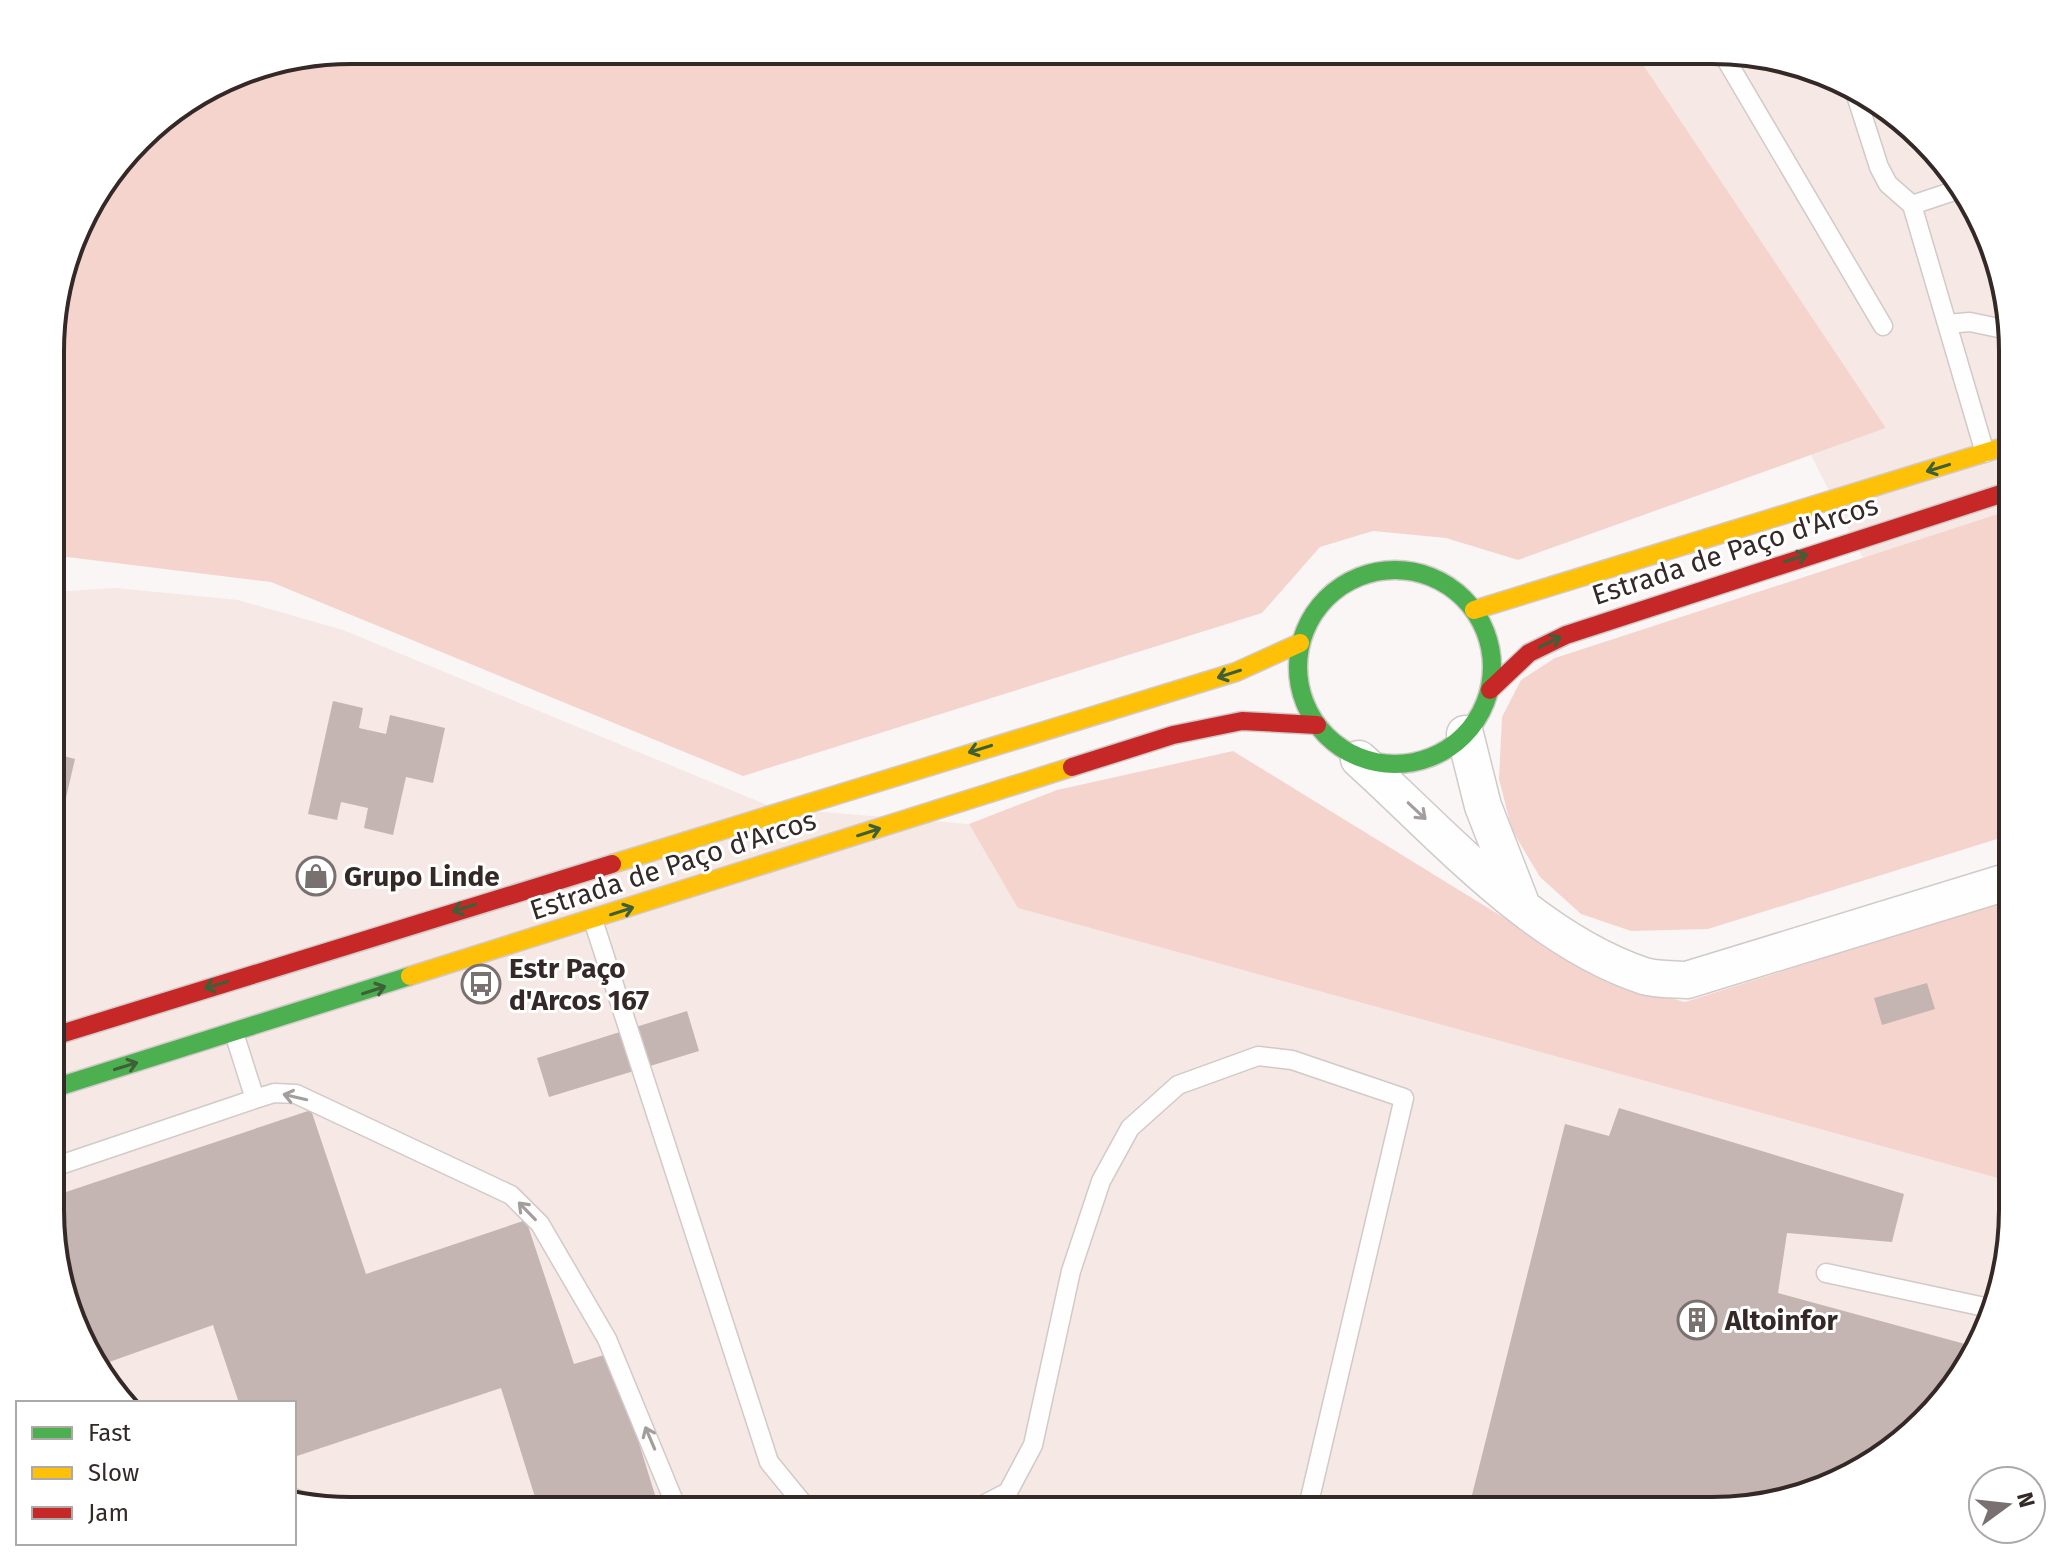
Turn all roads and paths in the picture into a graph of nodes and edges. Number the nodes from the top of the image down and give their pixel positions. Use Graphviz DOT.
graph roads {
  1 [pos="1729,65"];
  2 [pos="1859,104"];
  3 [pos="1952,192"];
  4 [pos="1912,205"];
  5 [pos="1947,324"];
  6 [pos="1883,326"];
  7 [pos="1998,328"];
  8 [pos="1999,448"];
  9 [pos="1985,453"];
  10 [pos="1999,495"];
  11 [pos="1474,610"];
  12 [pos="1300,643"];
  13 [pos="1490,690"];
  14 [pos="1317,725"];
  15 [pos="1465,734"];
  16 [pos="1359,759"];
  17 [pos="1999,884"];
  18 [pos="1523,910"];
  19 [pos="593,920"];
  20 [pos="64,1033"];
  21 [pos="234,1033"];
  22 [pos="64,1085"];
  23 [pos="255,1099"];
  24 [pos="64,1164"];
  25 [pos="1826,1273"];
  26 [pos="1983,1307"];
  27 [pos="672,1497"];
  28 [pos="798,1497"];
  29 [pos="998,1497"];
  30 [pos="1310,1497"];
  1 -- 6 [label="lane"];
  2 -- 4 [label="lane"];
  3 -- 4 [label="lane"];
  4 -- 5 [label="lane"];
  5 -- 7 [label="lane"];
  5 -- 9 [label="lane"];
  8 -- 9 [label="main road, Estrada de Paço d'Arcos"];
  9 -- 11 [label="main road, Estrada de Paço d'Arcos, one-way"];
  13 -- 10 [label="main road, Estrada de Paço d'Arcos, one-way"];
  11 -- 12 [label="main road, Estrada de Paço d'Arcos"];
  11 -- 13 [label="main road, Estrada de Paço d'Arcos"];
  12 -- 14 [label="main road, Estrada de Paço d'Arcos"];
  12 -- 20 [label="main road, Estrada de Paço d'Arcos, one-way"];
  13 -- 15 [label="main road, Estrada de Paço d'Arcos"];
  14 -- 16 [label="main road, Estrada de Paço d'Arcos"];
  19 -- 14 [label="main road, Estrada de Paço d'Arcos, one-way"];
  15 -- 16 [label="main road, Estrada de Paço d'Arcos"];
  15 -- 18 [label="street"];
  16 -- 18 [label="street, one-way"];
  17 -- 18 [label="street"];
  21 -- 19 [label="main road, Estrada de Paço d'Arcos, one-way"];
  19 -- 28 [label="lane"];
  22 -- 21 [label="main road, Estrada de Paço d'Arcos, one-way"];
  21 -- 23 [label="lane"];
  23 -- 24 [label="lane"];
  27 -- 23 [label="lane, one-way"];
  25 -- 26 [label="lane"];
  29 -- 30 [label="lane"];
}
